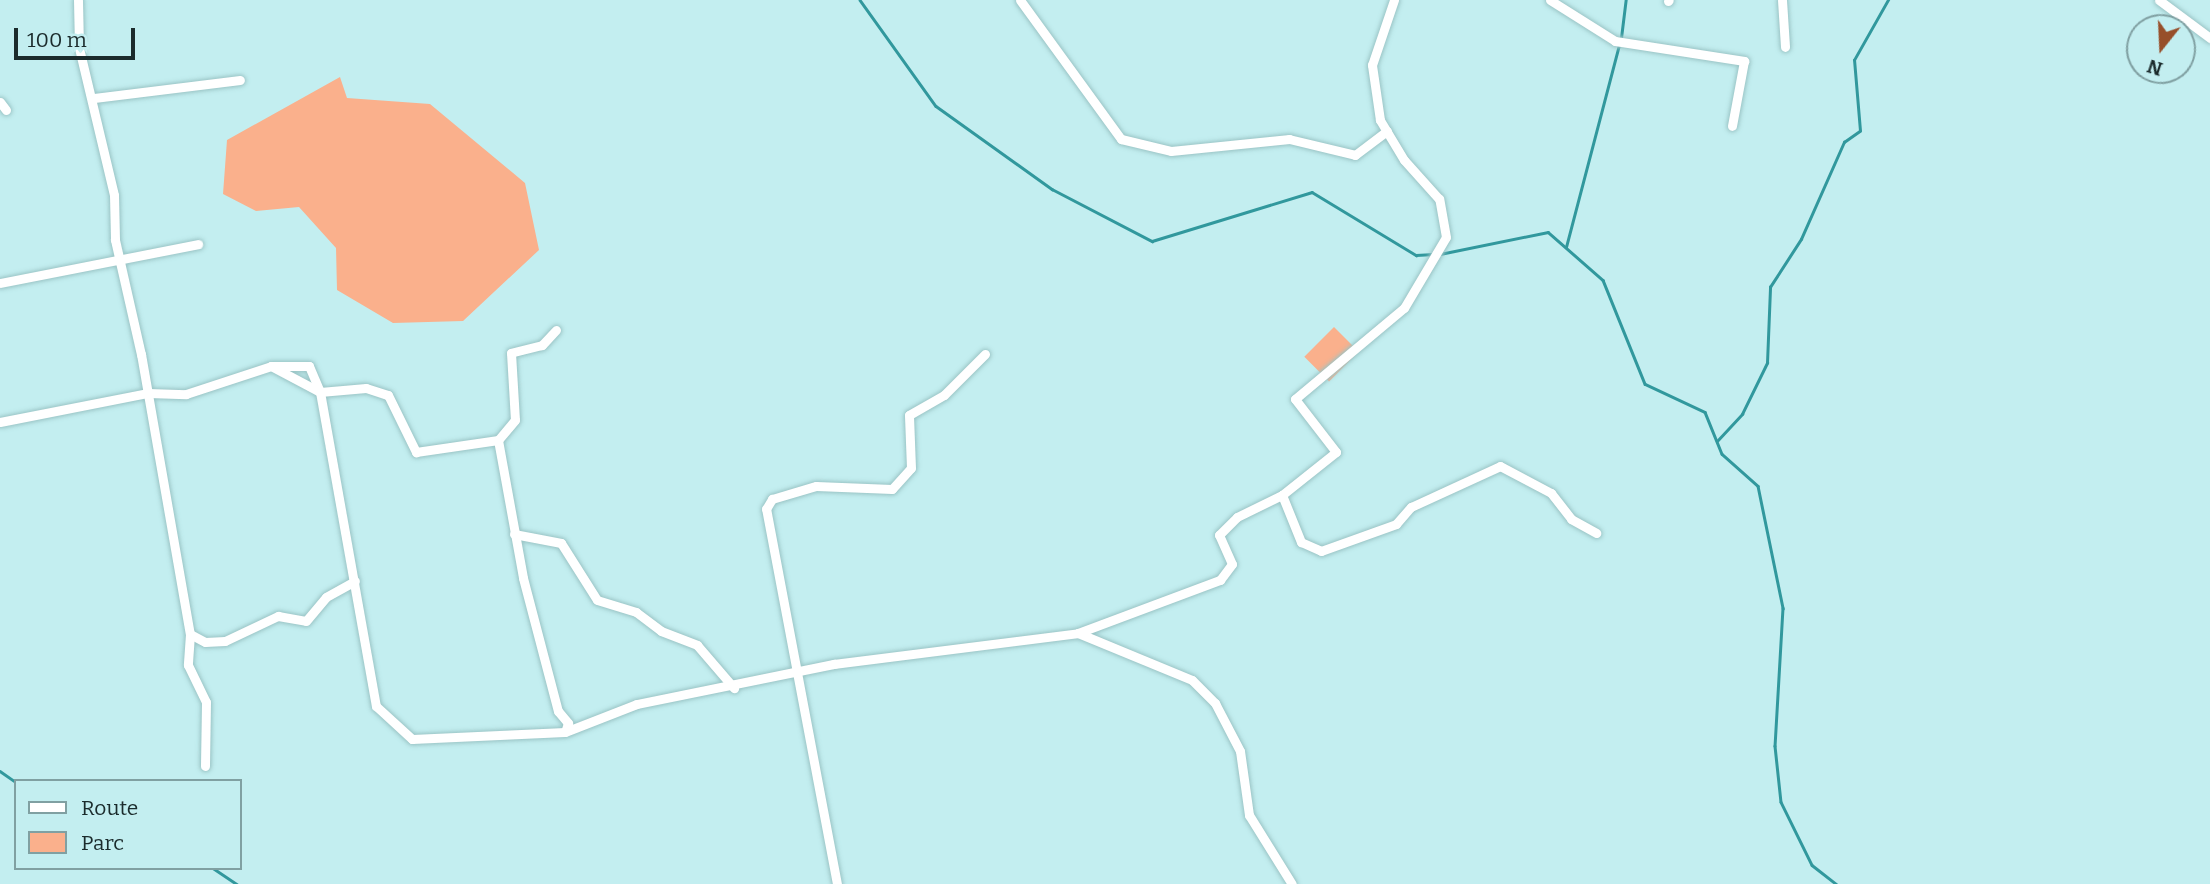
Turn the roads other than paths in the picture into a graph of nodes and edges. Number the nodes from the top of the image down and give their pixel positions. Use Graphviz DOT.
graph roads {
  1 [pos="78,0"];
  2 [pos="1020,0"];
  3 [pos="1394,0"];
  4 [pos="1550,0"];
  5 [pos="1782,0"];
  6 [pos="2158,0"];
  7 [pos="2210,38"];
  8 [pos="1785,47"];
  9 [pos="240,80"];
  10 [pos="94,98"];
  11 [pos="1732,126"];
  12 [pos="1387,131"];
  13 [pos="198,244"];
  14 [pos="119,257"];
  15 [pos="0,283"];
  16 [pos="556,330"];
  17 [pos="985,354"];
  18 [pos="271,366"];
  19 [pos="320,392"];
  20 [pos="148,393"];
  21 [pos="0,422"];
  22 [pos="498,440"];
  23 [pos="1282,495"];
  24 [pos="1596,533"];
  25 [pos="514,534"];
  26 [pos="355,581"];
  27 [pos="1078,633"];
  28 [pos="190,634"];
  29 [pos="795,675"];
  30 [pos="734,688"];
  31 [pos="565,732"];
  32 [pos="205,766"];
  33 [pos="837,884"];
  34 [pos="1292,884"];
  1 -- 10 [label="street"];
  2 -- 12 [label="street"];
  3 -- 12 [label="street"];
  4 -- 11 [label="street"];
  5 -- 8 [label="street"];
  6 -- 7 [label="street"];
  9 -- 10 [label="street"];
  10 -- 14 [label="street"];
  12 -- 23 [label="street"];
  13 -- 14 [label="street"];
  14 -- 15 [label="street"];
  14 -- 20 [label="street"];
  16 -- 22 [label="street"];
  17 -- 29 [label="street"];
  18 -- 19 [label="street"];
  18 -- 19 [label="street"];
  18 -- 20 [label="street"];
  19 -- 22 [label="street"];
  19 -- 26 [label="street"];
  20 -- 21 [label="street"];
  20 -- 28 [label="street"];
  22 -- 25 [label="street"];
  23 -- 24 [label="street"];
  23 -- 27 [label="street"];
  25 -- 30 [label="street"];
  25 -- 31 [label="street"];
  26 -- 28 [label="street"];
  26 -- 31 [label="street"];
  27 -- 29 [label="street"];
  27 -- 34 [label="street"];
  28 -- 32 [label="street"];
  29 -- 30 [label="street"];
  29 -- 33 [label="street"];
  30 -- 31 [label="street"];
}
